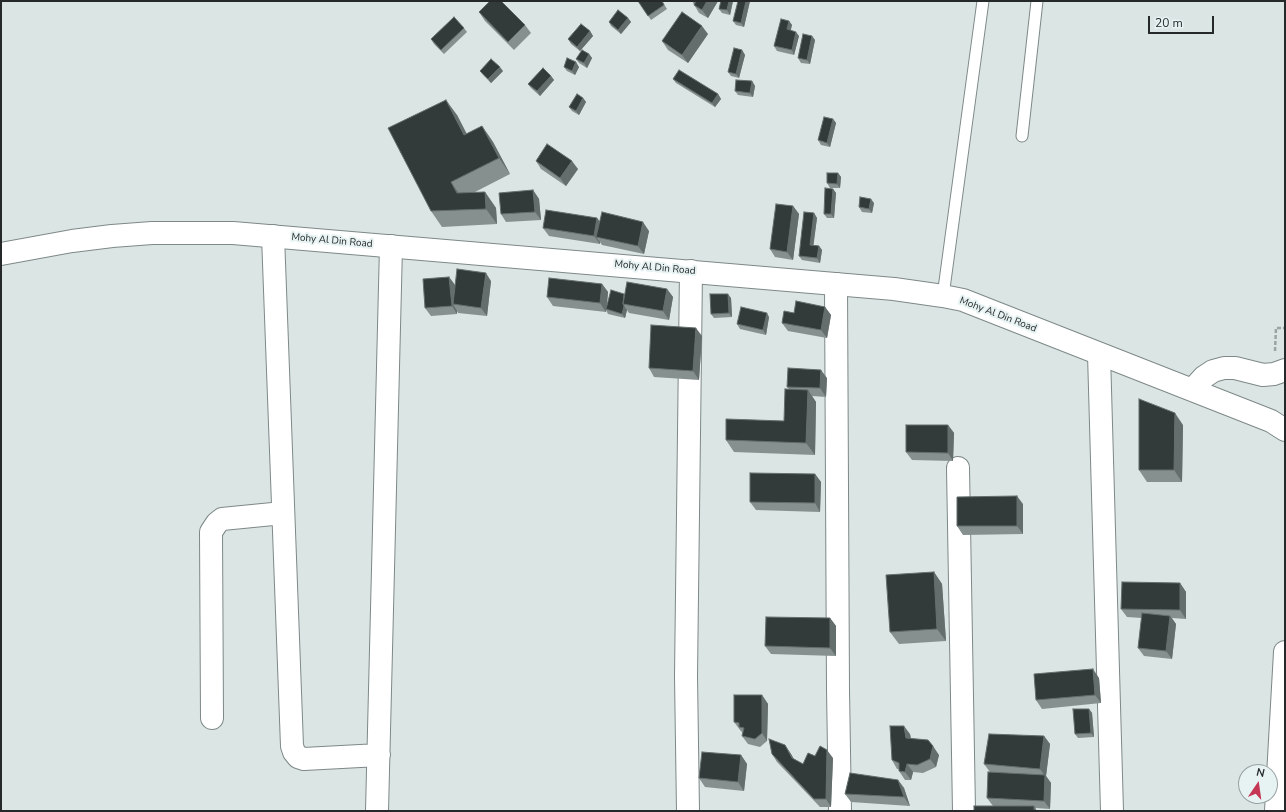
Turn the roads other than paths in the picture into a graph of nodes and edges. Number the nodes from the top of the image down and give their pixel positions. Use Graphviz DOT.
graph roads {
  1 [pos="983,1"];
  2 [pos="1036,1"];
  3 [pos="1022,136"];
  4 [pos="273,236"];
  5 [pos="391,246"];
  6 [pos="1,254"];
  7 [pos="691,272"];
  8 [pos="836,284"];
  9 [pos="943,296"];
  10 [pos="1099,354"];
  11 [pos="1285,370"];
  12 [pos="1192,390"];
  13 [pos="1285,430"];
  14 [pos="958,468"];
  15 [pos="283,513"];
  16 [pos="1285,652"];
  17 [pos="212,718"];
  18 [pos="379,755"];
  19 [pos="378,811"];
  20 [pos="688,811"];
  21 [pos="840,811"];
  22 [pos="964,811"];
  23 [pos="1112,811"];
  24 [pos="1276,811"];
  1 -- 9 [label="lane"];
  2 -- 3 [label="lane"];
  4 -- 5 [label="street, Mohy Al Din Road"];
  4 -- 6 [label="street, Mohy Al Din Road"];
  4 -- 15 [label="street"];
  5 -- 7 [label="street, Mohy Al Din Road"];
  5 -- 18 [label="street"];
  7 -- 8 [label="street, Mohy Al Din Road"];
  7 -- 20 [label="street"];
  8 -- 9 [label="street, Mohy Al Din Road"];
  8 -- 21 [label="street"];
  9 -- 10 [label="street, Mohy Al Din Road"];
  10 -- 12 [label="street, Mohy Al Din Road"];
  10 -- 23 [label="street"];
  11 -- 12 [label="street"];
  12 -- 13 [label="street, Mohy Al Din Road"];
  14 -- 22 [label="street"];
  15 -- 17 [label="street"];
  15 -- 18 [label="street"];
  16 -- 24 [label="street"];
  18 -- 19 [label="street"];
}
